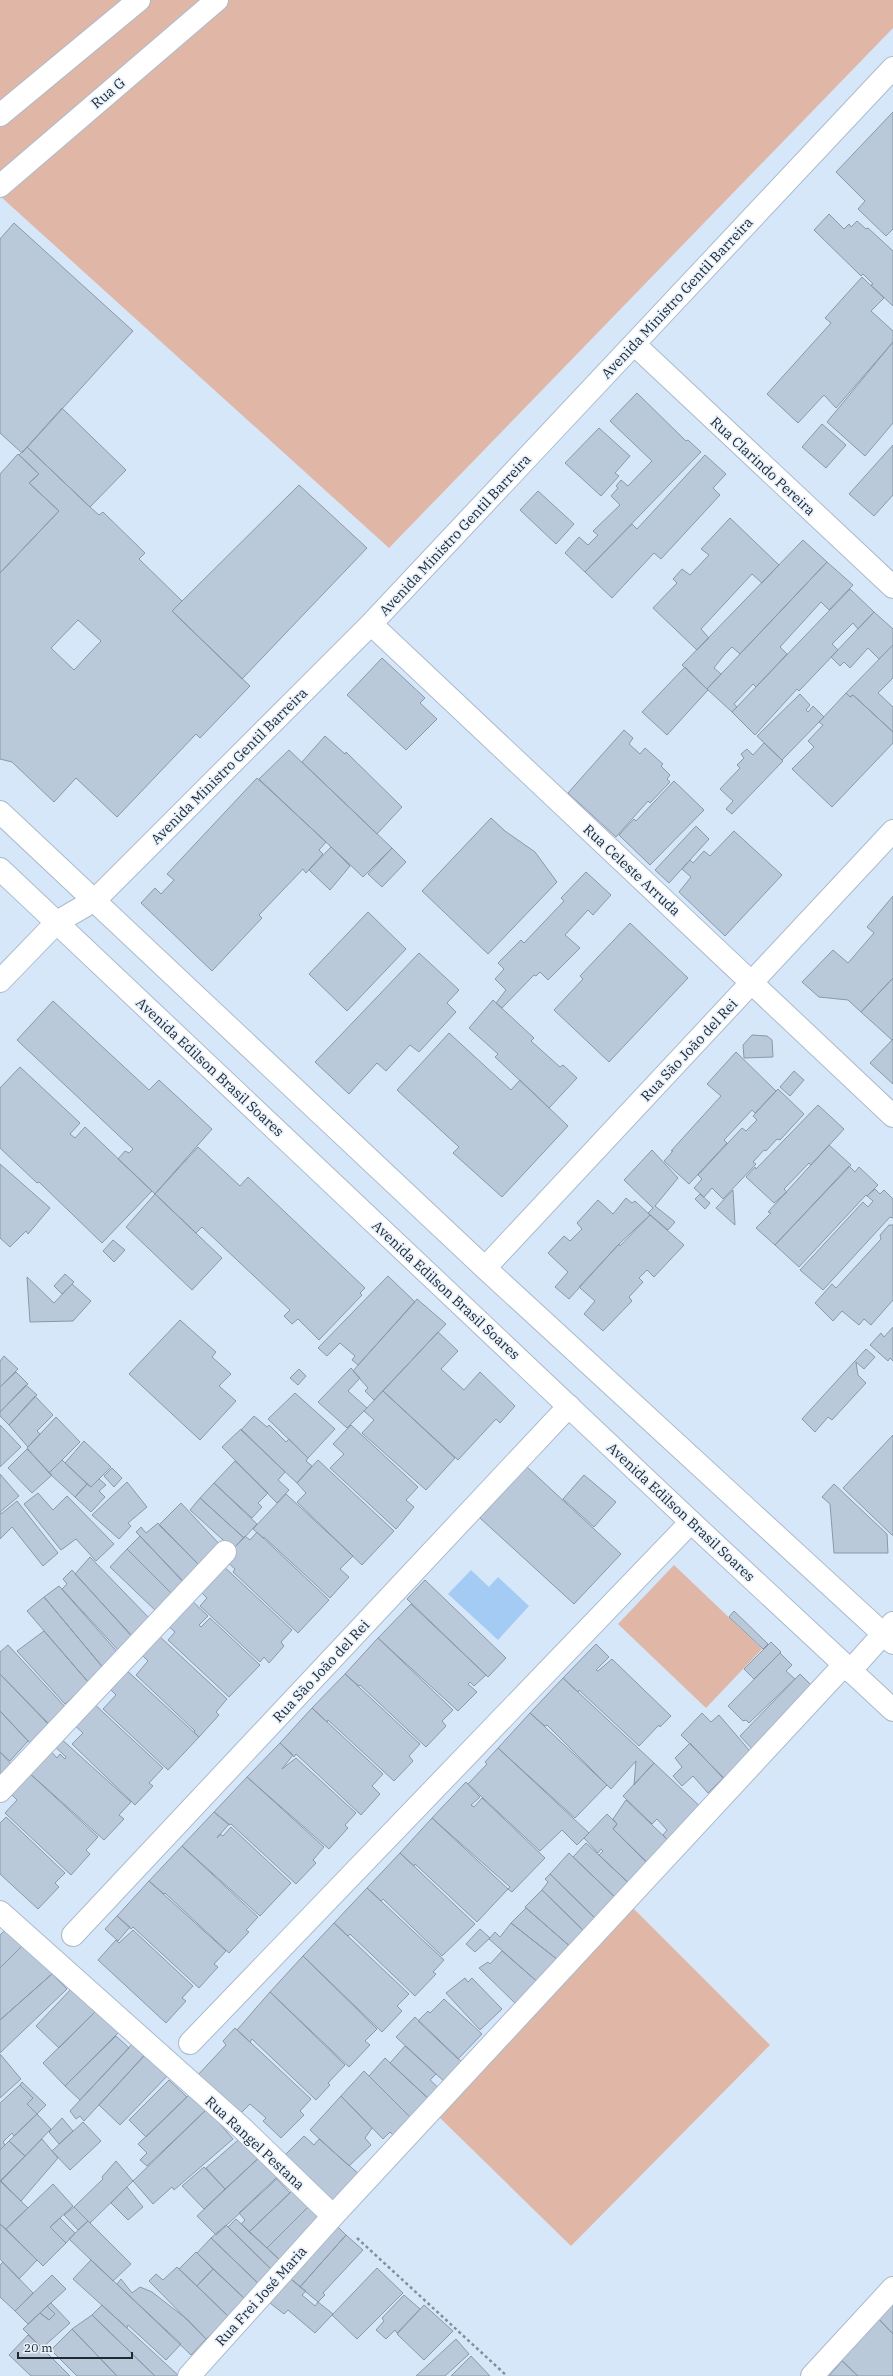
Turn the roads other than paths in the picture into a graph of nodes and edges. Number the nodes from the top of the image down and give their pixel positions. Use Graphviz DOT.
graph roads {
  1 [pos="139,0"];
  2 [pos="217,0"];
  3 [pos="893,68"];
  4 [pos="0,115"];
  5 [pos="4,174"];
  6 [pos="634,344"];
  7 [pos="893,587"];
  8 [pos="371,624"];
  9 [pos="0,812"];
  10 [pos="893,831"];
  11 [pos="0,869"];
  12 [pos="95,900"];
  13 [pos="56,922"];
  14 [pos="0,981"];
  15 [pos="753,983"];
  16 [pos="893,1116"];
  17 [pos="485,1268"];
  18 [pos="569,1406"];
  19 [pos="691,1522"];
  20 [pos="225,1552"];
  21 [pos="890,1634"];
  22 [pos="847,1668"];
  23 [pos="893,1710"];
  24 [pos="0,1791"];
  25 [pos="0,1912"];
  26 [pos="73,1935"];
  27 [pos="190,2043"];
  28 [pos="332,2216"];
  29 [pos="893,2288"];
  30 [pos="189,2376"];
  31 [pos="812,2376"];
  1 -- 4 [label="street"];
  2 -- 5 [label="street, Rua G"];
  3 -- 6 [label="street, Avenida Ministro Gentil Barreira"];
  6 -- 7 [label="street, Rua Clarindo Pereira"];
  6 -- 8 [label="street, Avenida Ministro Gentil Barreira"];
  8 -- 12 [label="street, Avenida Ministro Gentil Barreira"];
  8 -- 15 [label="street, Rua Celeste Arruda"];
  9 -- 12 [label="street"];
  10 -- 15 [label="street, Rua São João del Rei"];
  11 -- 13 [label="street, Avenida Edilson Brasil Soares"];
  12 -- 13 [label="street, Avenida Ministro Gentil Barreira"];
  12 -- 17 [label="street"];
  13 -- 14 [label="street, Avenida Ministro Gentil Barreira"];
  13 -- 18 [label="street, Avenida Edilson Brasil Soares"];
  15 -- 16 [label="street, Rua Celeste Arruda"];
  15 -- 17 [label="street, Rua São João del Rei"];
  17 -- 21 [label="street"];
  18 -- 19 [label="street, Avenida Edilson Brasil Soares"];
  18 -- 26 [label="street, Rua São João del Rei"];
  19 -- 22 [label="street, Avenida Edilson Brasil Soares"];
  19 -- 27 [label="street"];
  20 -- 24 [label="street"];
  21 -- 22 [label="street, Rua Frei José Maria"];
  22 -- 23 [label="street, Avenida Edilson Brasil Soares"];
  22 -- 28 [label="street, Rua Frei José Maria"];
  25 -- 28 [label="street, Rua Rangel Pestana"];
  28 -- 30 [label="street, Rua Frei José Maria"];
  29 -- 31 [label="street"];
}
